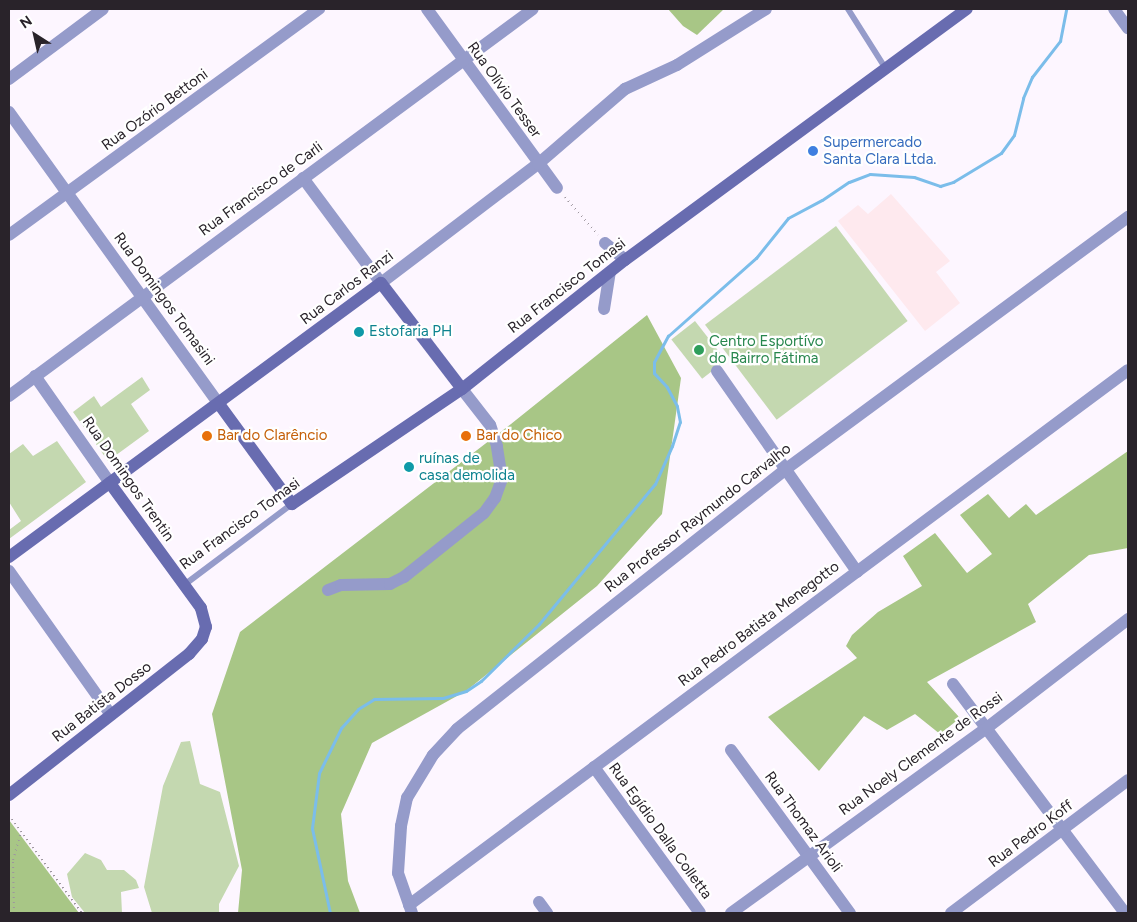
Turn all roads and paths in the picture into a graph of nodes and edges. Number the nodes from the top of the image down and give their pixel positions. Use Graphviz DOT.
graph roads {
  1 [pos="103,9"];
  2 [pos="319,9"];
  3 [pos="426,9"];
  4 [pos="533,9"];
  5 [pos="766,9"];
  6 [pos="848,9"];
  7 [pos="967,9"];
  8 [pos="1114,9"];
  9 [pos="1128,28"];
  10 [pos="462,61"];
  11 [pos="886,69"];
  12 [pos="9,79"];
  13 [pos="9,112"];
  14 [pos="538,164"];
  15 [pos="303,178"];
  16 [pos="557,188"];
  17 [pos="68,193"];
  18 [pos="1128,217"];
  19 [pos="9,235"];
  20 [pos="605,242"];
  21 [pos="625,260"];
  22 [pos="610,272"];
  23 [pos="381,283"];
  24 [pos="142,297"];
  25 [pos="604,309"];
  26 [pos="1128,370"];
  27 [pos="717,371"];
  28 [pos="35,376"];
  29 [pos="462,389"];
  30 [pos="9,396"];
  31 [pos="219,404"];
  32 [pos="786,469"];
  33 [pos="110,483"];
  34 [pos="292,504"];
  35 [pos="9,557"];
  36 [pos="9,571"];
  37 [pos="857,572"];
  38 [pos="184,585"];
  39 [pos="328,590"];
  40 [pos="1128,619"];
  41 [pos="206,627"];
  42 [pos="953,684"];
  43 [pos="111,715"];
  44 [pos="988,728"];
  45 [pos="731,750"];
  46 [pos="594,767"];
  47 [pos="1128,780"];
  48 [pos="9,794"];
  49 [pos="9,815"];
  50 [pos="1064,830"];
  51 [pos="21,832"];
  52 [pos="807,857"];
  53 [pos="539,902"];
  54 [pos="410,909"];
  55 [pos="14,913"];
  56 [pos="82,913"];
  57 [pos="547,913"];
  58 [pos="700,913"];
  59 [pos="731,913"];
  60 [pos="850,913"];
  61 [pos="951,913"];
  62 [pos="1125,913"];
  1 -- 12 [label="street"];
  2 -- 17 [label="street, Rua Ozório Bettoni"];
  3 -- 10 [label="street, Rua Olívio Tesser"];
  4 -- 10 [label="street, Rua Francisco de Carli"];
  5 -- 14 [label="street, Rua Carlos Ranzi"];
  6 -- 11 [label="lane"];
  7 -- 11 [label="main road, Rua Francisco Tomasi"];
  8 -- 9 [label="street"];
  10 -- 14 [label="street, Rua Olívio Tesser"];
  10 -- 15 [label="street, Rua Francisco de Carli"];
  11 -- 21 [label="main road, Rua Francisco Tomasi"];
  13 -- 17 [label="street, Rua Domingos Tomasini"];
  14 -- 16 [label="street, Rua Olívio Tesser"];
  14 -- 23 [label="street, Rua Carlos Ranzi"];
  15 -- 23 [label="street"];
  15 -- 24 [label="street, Rua Francisco de Carli"];
  16 -- 20 [label="path"];
  17 -- 19 [label="street, Rua Ozório Bettoni"];
  17 -- 24 [label="street, Rua Domingos Tomasini"];
  18 -- 32 [label="street, Rua Professor Raymundo Carvalho"];
  20 -- 21 [label="street"];
  21 -- 22 [label="main road, Rua Francisco Tomasi"];
  22 -- 25 [label="street"];
  22 -- 29 [label="main road, Rua Francisco Tomasi"];
  23 -- 29 [label="main road"];
  23 -- 31 [label="main road, Rua Carlos Ranzi"];
  24 -- 28 [label="street, Rua Francisco de Carli"];
  24 -- 31 [label="street, Rua Domingos Tomasini"];
  26 -- 37 [label="street, Rua Pedro Batista Menegotto"];
  27 -- 32 [label="street"];
  28 -- 30 [label="street, Rua Francisco de Carli"];
  28 -- 33 [label="street, Rua Domingos Trentin"];
  29 -- 34 [label="main road, Rua Francisco Tomasi"];
  29 -- 39 [label="street"];
  31 -- 33 [label="main road, Rua Carlos Ranzi"];
  31 -- 34 [label="main road, Rua Domingos Tomasini"];
  32 -- 37 [label="street"];
  32 -- 54 [label="street, Rua Professor Raymundo Carvalho"];
  33 -- 35 [label="main road, Rua Carlos Ranzi"];
  33 -- 38 [label="main road, Rua Domingos Trentin"];
  34 -- 38 [label="lane, Rua Francisco Tomasi"];
  36 -- 43 [label="street"];
  37 -- 46 [label="street, Rua Pedro Batista Menegotto"];
  38 -- 41 [label="main road, Rua Domingos Trentin"];
  40 -- 44 [label="street, Rua Noely Clemente de Rossi"];
  41 -- 43 [label="main road, Rua Batista Dosso"];
  42 -- 44 [label="street"];
  43 -- 48 [label="main road, Rua Batista Dosso"];
  44 -- 50 [label="street"];
  44 -- 52 [label="street, Rua Noely Clemente de Rossi"];
  45 -- 52 [label="street, Rua Thomaz Arioli"];
  46 -- 54 [label="street, Rua Pedro Batista Menegotto"];
  46 -- 58 [label="street, Rua Egídio Dalla Colletta"];
  47 -- 50 [label="street, Rua Pedro Koff"];
  49 -- 51 [label="path"];
  50 -- 61 [label="street, Rua Pedro Koff"];
  50 -- 62 [label="street"];
  51 -- 55 [label="path"];
  51 -- 56 [label="path"];
  52 -- 59 [label="street, Rua Noely Clemente de Rossi"];
  52 -- 60 [label="street, Rua Thomaz Arioli"];
  53 -- 57 [label="street"];
}
